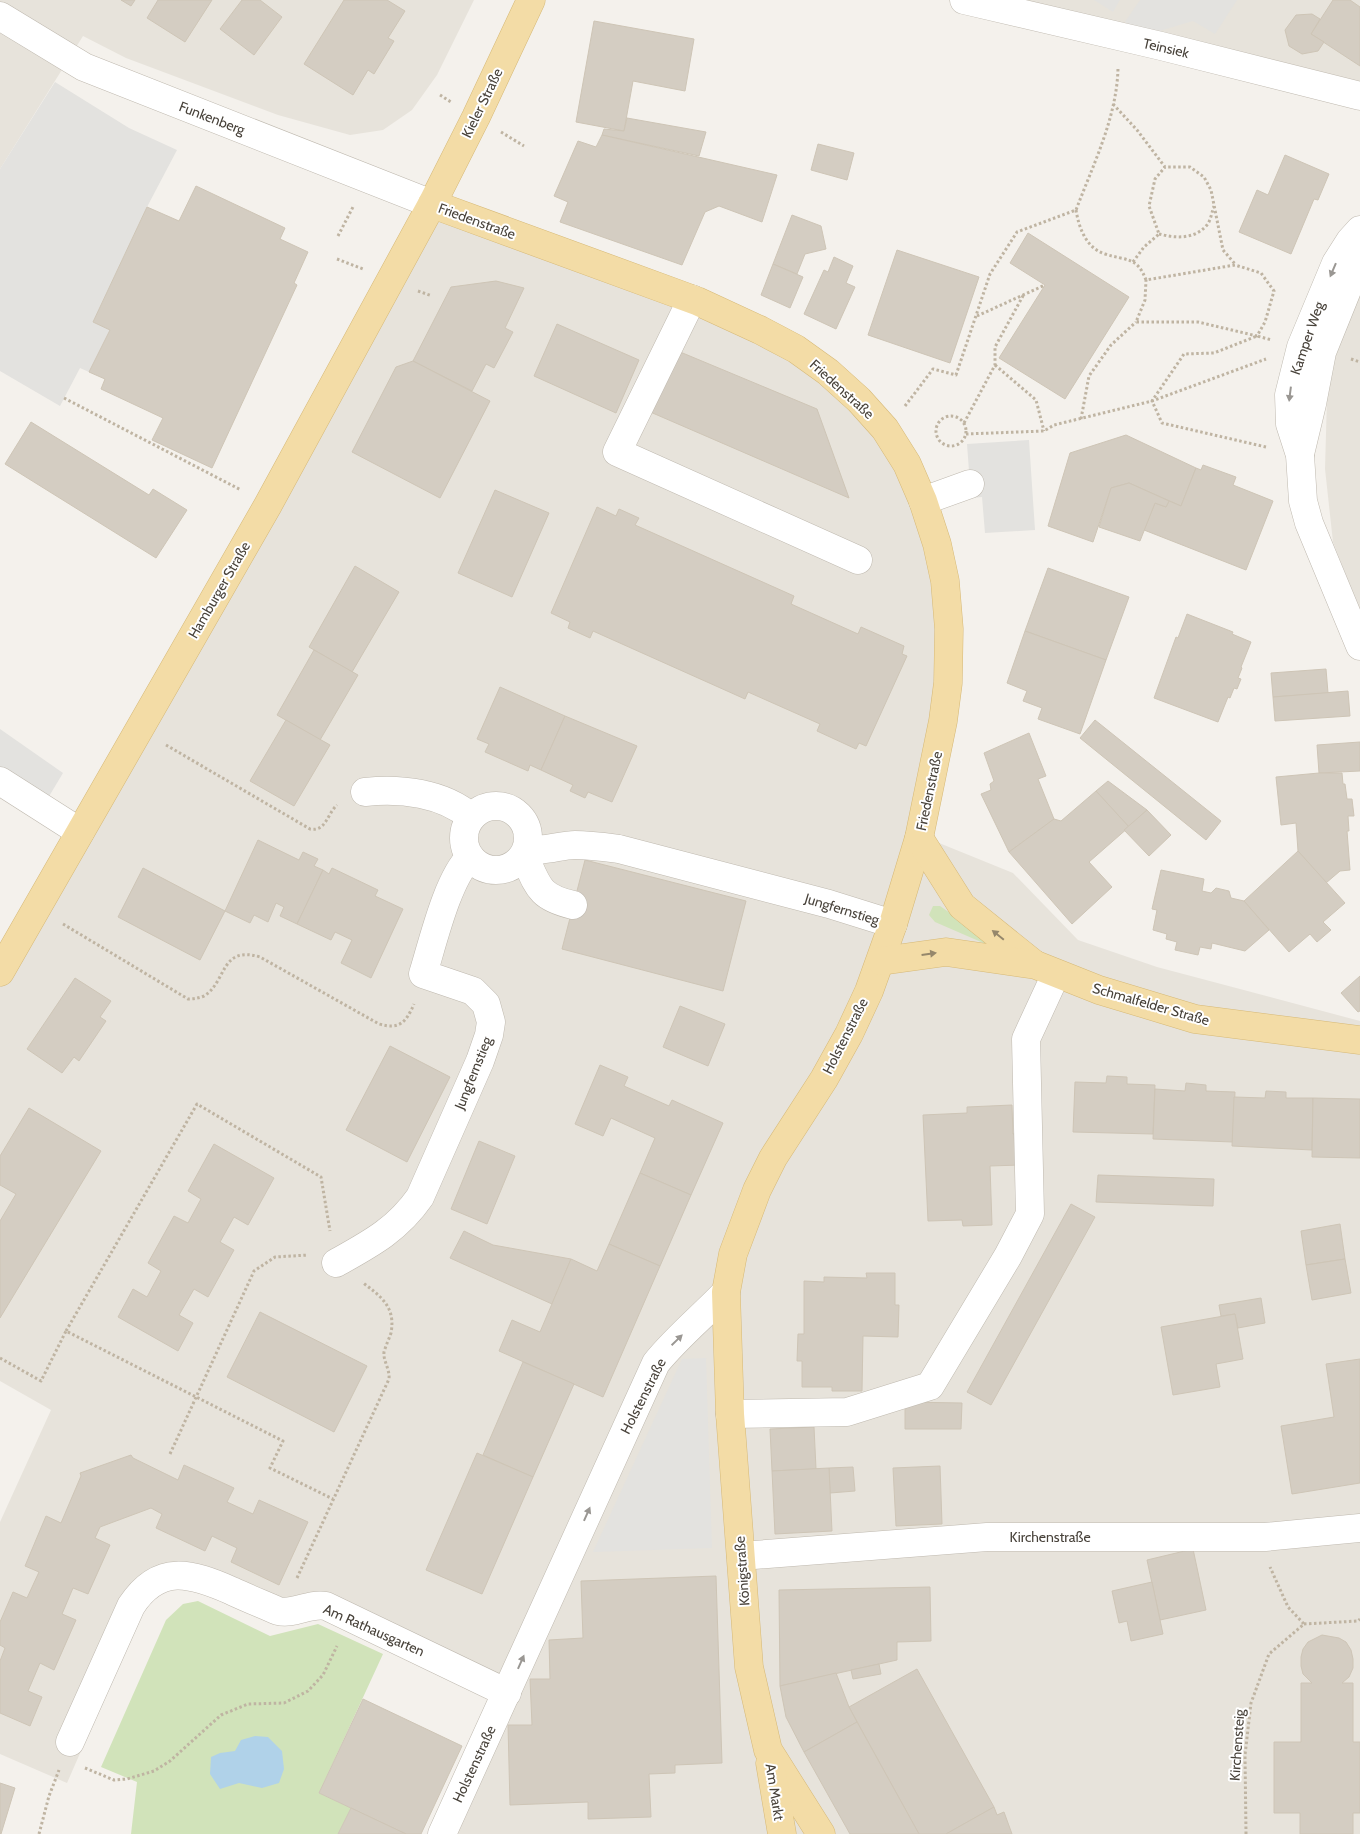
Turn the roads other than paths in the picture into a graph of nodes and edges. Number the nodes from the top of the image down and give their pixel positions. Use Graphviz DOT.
graph roads {
  1 [pos="531,0"];
  2 [pos="969,1"];
  3 [pos="0,16"];
  4 [pos="1360,96"];
  5 [pos="432,204"];
  6 [pos="1360,230"];
  7 [pos="1360,258"];
  8 [pos="692,299"];
  9 [pos="1300,455"];
  10 [pos="970,484"];
  11 [pos="924,501"];
  12 [pos="858,560"];
  13 [pos="1360,646"];
  14 [pos="0,781"];
  15 [pos="365,792"];
  16 [pos="471,817"];
  17 [pos="80,832"];
  18 [pos="919,838"];
  19 [pos="526,852"];
  20 [pos="470,857"];
  21 [pos="573,905"];
  22 [pos="893,924"];
  23 [pos="880,961"];
  24 [pos="1046,970"];
  25 [pos="0,972"];
  26 [pos="1360,1040"];
  27 [pos="336,1263"];
  28 [pos="726,1292"];
  29 [pos="730,1414"];
  30 [pos="1360,1528"];
  31 [pos="741,1556"];
  32 [pos="508,1693"];
  33 [pos="768,1750"];
  34 [pos="67,1751"];
  35 [pos="442,1834"];
  36 [pos="782,1834"];
  37 [pos="821,1834"];
  1 -- 5 [label="main road, Kieler Straße"];
  2 -- 4 [label="street, Teinsiek"];
  3 -- 5 [label="street, Funkenberg"];
  5 -- 8 [label="main road, Friedenstraße"];
  5 -- 17 [label="main road, Hamburger Straße"];
  6 -- 9 [label="street, Kamper Weg, one-way"];
  7 -- 9 [label="street, Kamper Weg"];
  8 -- 11 [label="main road, Friedenstraße"];
  8 -- 12 [label="street"];
  9 -- 13 [label="street, Kamper Weg"];
  10 -- 11 [label="street"];
  11 -- 18 [label="main road, Friedenstraße"];
  14 -- 17 [label="street"];
  15 -- 16 [label="street"];
  16 -- 19 [label="street"];
  16 -- 20 [label="street"];
  17 -- 25 [label="main road, Hamburger Straße"];
  18 -- 22 [label="main road, Friedenstraße"];
  24 -- 18 [label="main road, Schmalfelder Straße, one-way"];
  19 -- 20 [label="street"];
  19 -- 21 [label="street"];
  19 -- 22 [label="street, Jungfernstieg"];
  20 -- 27 [label="street, Jungfernstieg"];
  22 -- 23 [label="main road, Holstenstraße"];
  23 -- 24 [label="main road, Schmalfelder Straße, one-way"];
  23 -- 28 [label="main road, Holstenstraße"];
  24 -- 26 [label="main road, Schmalfelder Straße"];
  24 -- 29 [label="street"];
  28 -- 29 [label="main road, Königstraße"];
  32 -- 28 [label="street, Holstenstraße, one-way"];
  29 -- 31 [label="main road, Königstraße"];
  30 -- 31 [label="street, Kirchenstraße"];
  31 -- 33 [label="main road, Königstraße"];
  32 -- 34 [label="street, Am Rathausgarten"];
  32 -- 35 [label="street, Holstenstraße"];
  33 -- 36 [label="main road, Am Markt"];
  33 -- 37 [label="main road, Königstraße"];
}
